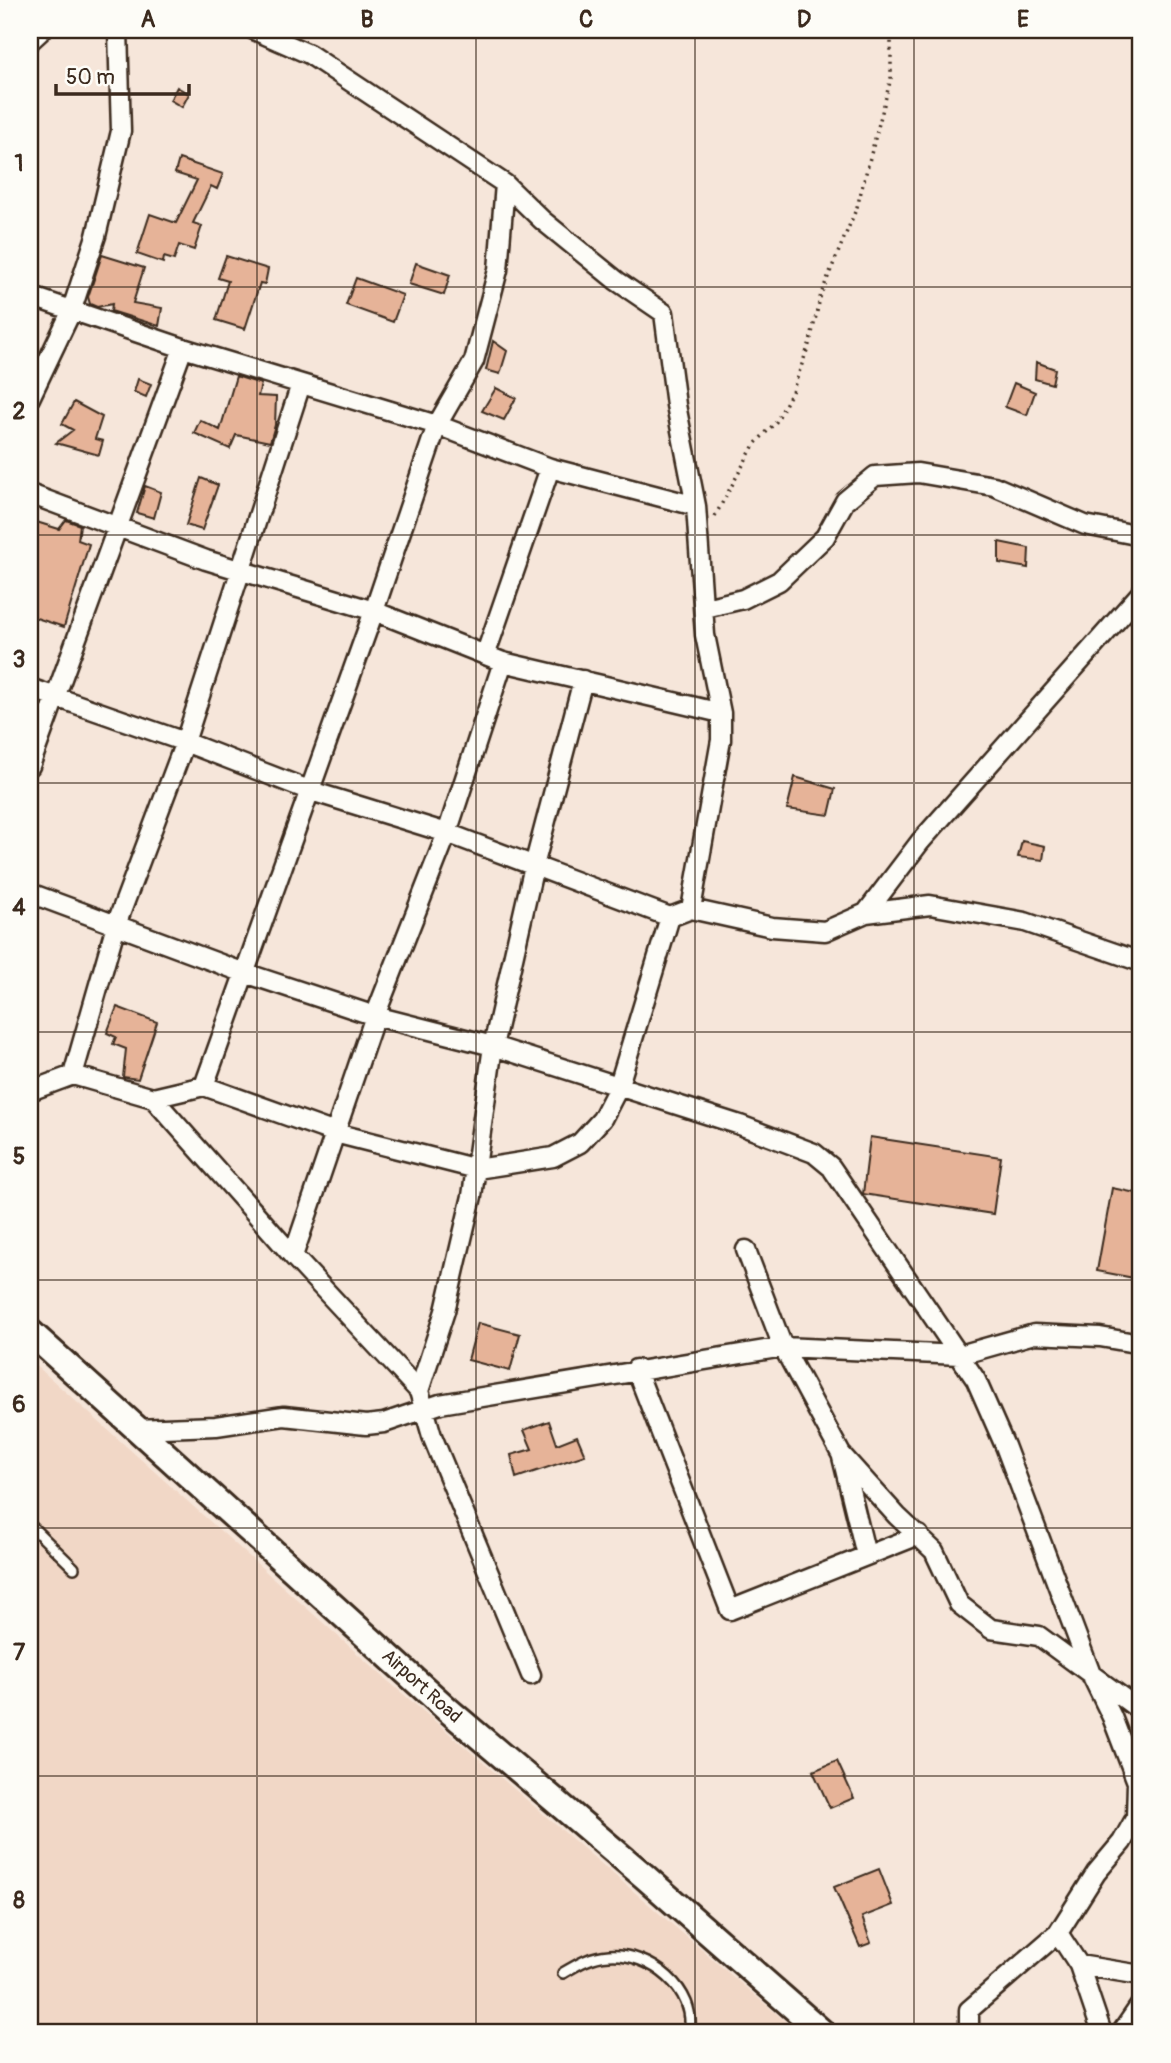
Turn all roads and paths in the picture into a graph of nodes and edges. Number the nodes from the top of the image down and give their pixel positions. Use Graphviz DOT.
graph roads {
  1 [pos="42,30"];
  2 [pos="118,30"];
  3 [pos="254,30"];
  4 [pos="891,30"];
  5 [pos="30,41"];
  6 [pos="505,184"];
  7 [pos="30,296"];
  8 [pos="71,312"];
  9 [pos="183,348"];
  10 [pos="301,384"];
  11 [pos="30,398"];
  12 [pos="438,425"];
  13 [pos="550,468"];
  14 [pos="30,494"];
  15 [pos="696,506"];
  16 [pos="119,526"];
  17 [pos="1141,536"];
  18 [pos="699,546"];
  19 [pos="241,569"];
  20 [pos="1141,593"];
  21 [pos="705,608"];
  22 [pos="374,611"];
  23 [pos="486,653"];
  24 [pos="503,662"];
  25 [pos="583,680"];
  26 [pos="30,688"];
  27 [pos="56,695"];
  28 [pos="721,713"];
  29 [pos="185,742"];
  30 [pos="30,766"];
  31 [pos="311,791"];
  32 [pos="447,833"];
  33 [pos="534,866"];
  34 [pos="30,893"];
  35 [pos="691,909"];
  36 [pos="866,913"];
  37 [pos="670,917"];
  38 [pos="116,925"];
  39 [pos="1141,962"];
  40 [pos="242,972"];
  41 [pos="375,1016"];
  42 [pos="493,1046"];
  43 [pos="73,1075"];
  44 [pos="204,1086"];
  45 [pos="618,1088"];
  46 [pos="30,1091"];
  47 [pos="153,1098"];
  48 [pos="335,1133"];
  49 [pos="478,1169"];
  50 [pos="746,1250"];
  51 [pos="293,1256"];
  52 [pos="30,1332"];
  53 [pos="1141,1343"];
  54 [pos="783,1347"];
  55 [pos="960,1355"];
  56 [pos="636,1369"];
  57 [pos="421,1400"];
  58 [pos="136,1429"];
  59 [pos="841,1454"];
  60 [pos="30,1525"];
  61 [pos="919,1535"];
  62 [pos="866,1555"];
  63 [pos="74,1567"];
  64 [pos="1091,1674"];
  65 [pos="531,1675"];
  66 [pos="1141,1711"];
  67 [pos="1058,1933"];
  68 [pos="1079,1965"];
  69 [pos="563,1973"];
  70 [pos="1141,1975"];
  71 [pos="1141,2004"];
  72 [pos="689,2033"];
  73 [pos="823,2033"];
  74 [pos="969,2033"];
  75 [pos="1102,2033"];
  76 [pos="1121,2033"];
  1 -- 5 [label="street"];
  2 -- 8 [label="street"];
  3 -- 6 [label="street"];
  4 -- 18 [label="path"];
  6 -- 12 [label="street"];
  6 -- 15 [label="street"];
  7 -- 8 [label="street"];
  8 -- 9 [label="street"];
  8 -- 11 [label="street"];
  9 -- 10 [label="street"];
  9 -- 16 [label="street"];
  10 -- 12 [label="street"];
  10 -- 19 [label="street"];
  12 -- 13 [label="street"];
  12 -- 22 [label="street"];
  13 -- 15 [label="street"];
  13 -- 23 [label="street"];
  14 -- 16 [label="street"];
  15 -- 18 [label="street"];
  16 -- 19 [label="street"];
  16 -- 27 [label="street"];
  17 -- 21 [label="street"];
  18 -- 21 [label="street"];
  19 -- 22 [label="street"];
  19 -- 29 [label="street"];
  20 -- 36 [label="street"];
  21 -- 28 [label="street"];
  22 -- 23 [label="street"];
  22 -- 31 [label="street"];
  23 -- 24 [label="street"];
  24 -- 25 [label="street"];
  24 -- 32 [label="street"];
  25 -- 28 [label="street"];
  25 -- 33 [label="street"];
  26 -- 27 [label="street"];
  27 -- 29 [label="street"];
  27 -- 30 [label="street"];
  28 -- 35 [label="street"];
  29 -- 31 [label="street"];
  29 -- 38 [label="street"];
  31 -- 32 [label="street"];
  31 -- 40 [label="street"];
  32 -- 33 [label="street"];
  32 -- 41 [label="street"];
  33 -- 37 [label="street"];
  33 -- 42 [label="street"];
  34 -- 38 [label="street"];
  35 -- 36 [label="street"];
  35 -- 37 [label="street"];
  36 -- 39 [label="street"];
  37 -- 45 [label="street"];
  38 -- 40 [label="street"];
  38 -- 43 [label="street"];
  40 -- 41 [label="street"];
  40 -- 44 [label="street"];
  41 -- 42 [label="street"];
  41 -- 48 [label="street"];
  42 -- 45 [label="street"];
  42 -- 49 [label="street"];
  43 -- 46 [label="street"];
  43 -- 47 [label="street"];
  44 -- 47 [label="street"];
  44 -- 48 [label="street"];
  45 -- 49 [label="street"];
  45 -- 55 [label="street"];
  47 -- 51 [label="street"];
  48 -- 49 [label="street"];
  48 -- 51 [label="street"];
  49 -- 57 [label="street"];
  50 -- 54 [label="street"];
  51 -- 57 [label="street"];
  52 -- 58 [label="street, Airport Road"];
  53 -- 55 [label="street"];
  54 -- 55 [label="street"];
  54 -- 56 [label="street"];
  54 -- 59 [label="street"];
  55 -- 64 [label="street"];
  56 -- 57 [label="street"];
  56 -- 62 [label="street"];
  57 -- 58 [label="street"];
  57 -- 65 [label="street"];
  58 -- 73 [label="street, Airport Road"];
  59 -- 61 [label="street"];
  59 -- 62 [label="street"];
  60 -- 63 [label="lane"];
  61 -- 62 [label="street"];
  61 -- 64 [label="street"];
  64 -- 66 [label="street"];
  64 -- 67 [label="street"];
  67 -- 68 [label="street"];
  67 -- 74 [label="street"];
  68 -- 70 [label="street"];
  68 -- 75 [label="street"];
  69 -- 72 [label="lane"];
  71 -- 76 [label="street"];
}
